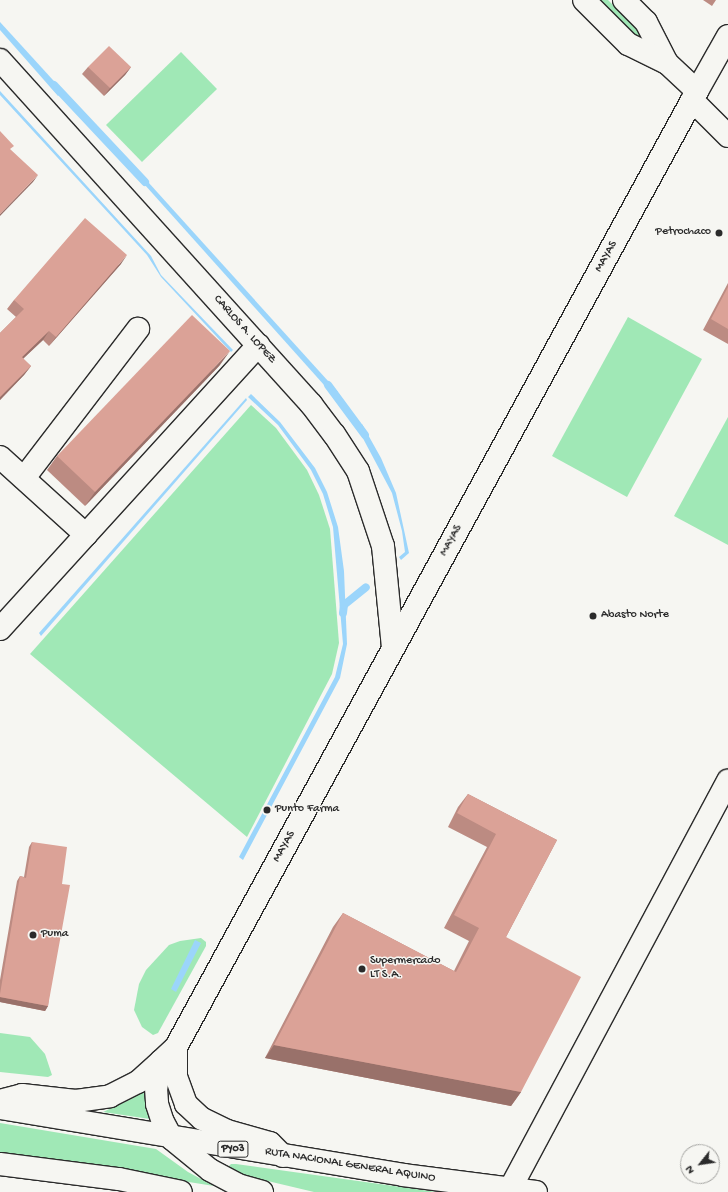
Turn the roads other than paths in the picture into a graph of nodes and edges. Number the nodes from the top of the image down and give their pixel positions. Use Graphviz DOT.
graph roads {
  1 [pos="584,0"];
  2 [pos="624,0"];
  3 [pos="728,36"];
  4 [pos="0,60"];
  5 [pos="667,63"];
  6 [pos="694,96"];
  7 [pos="728,136"];
  8 [pos="138,329"];
  9 [pos="258,345"];
  10 [pos="0,457"];
  11 [pos="24,478"];
  12 [pos="86,535"];
  13 [pos="0,629"];
  14 [pos="393,648"];
  15 [pos="728,781"];
  16 [pos="168,1054"];
  17 [pos="0,1101"];
  18 [pos="0,1108"];
  19 [pos="172,1139"];
  20 [pos="283,1156"];
  21 [pos="0,1164"];
  22 [pos="510,1189"];
  23 [pos="182,1192"];
  24 [pos="262,1192"];
  25 [pos="536,1192"];
  1 -- 5 [label="main road"];
  2 -- 5 [label="main road"];
  3 -- 6 [label="main road, MAYAS"];
  4 -- 9 [label="main road, CARLOS A. LOPEZ"];
  5 -- 6 [label="main road"];
  6 -- 7 [label="main road"];
  6 -- 14 [label="main road, MAYAS"];
  8 -- 11 [label="main road"];
  9 -- 12 [label="main road"];
  9 -- 14 [label="main road, CARLOS A. LOPEZ"];
  10 -- 11 [label="main road"];
  11 -- 12 [label="main road"];
  12 -- 13 [label="main road"];
  14 -- 16 [label="main road, MAYAS"];
  15 -- 22 [label="main road"];
  16 -- 17 [label="main road"];
  16 -- 19 [label="main road"];
  16 -- 20 [label="main road"];
  18 -- 19 [label="main road, RUTA NACIONAL GENERAL AQUINO / PY03"];
  19 -- 20 [label="main road, RUTA NACIONAL GENERAL AQUINO / PY03"];
  19 -- 24 [label="main road"];
  20 -- 22 [label="main road, RUTA NACIONAL GENERAL AQUINO / PY03"];
  21 -- 23 [label="main road"];
  22 -- 25 [label="main road, RUTA NACIONAL GENERAL AQUINO / PY03"];
}
